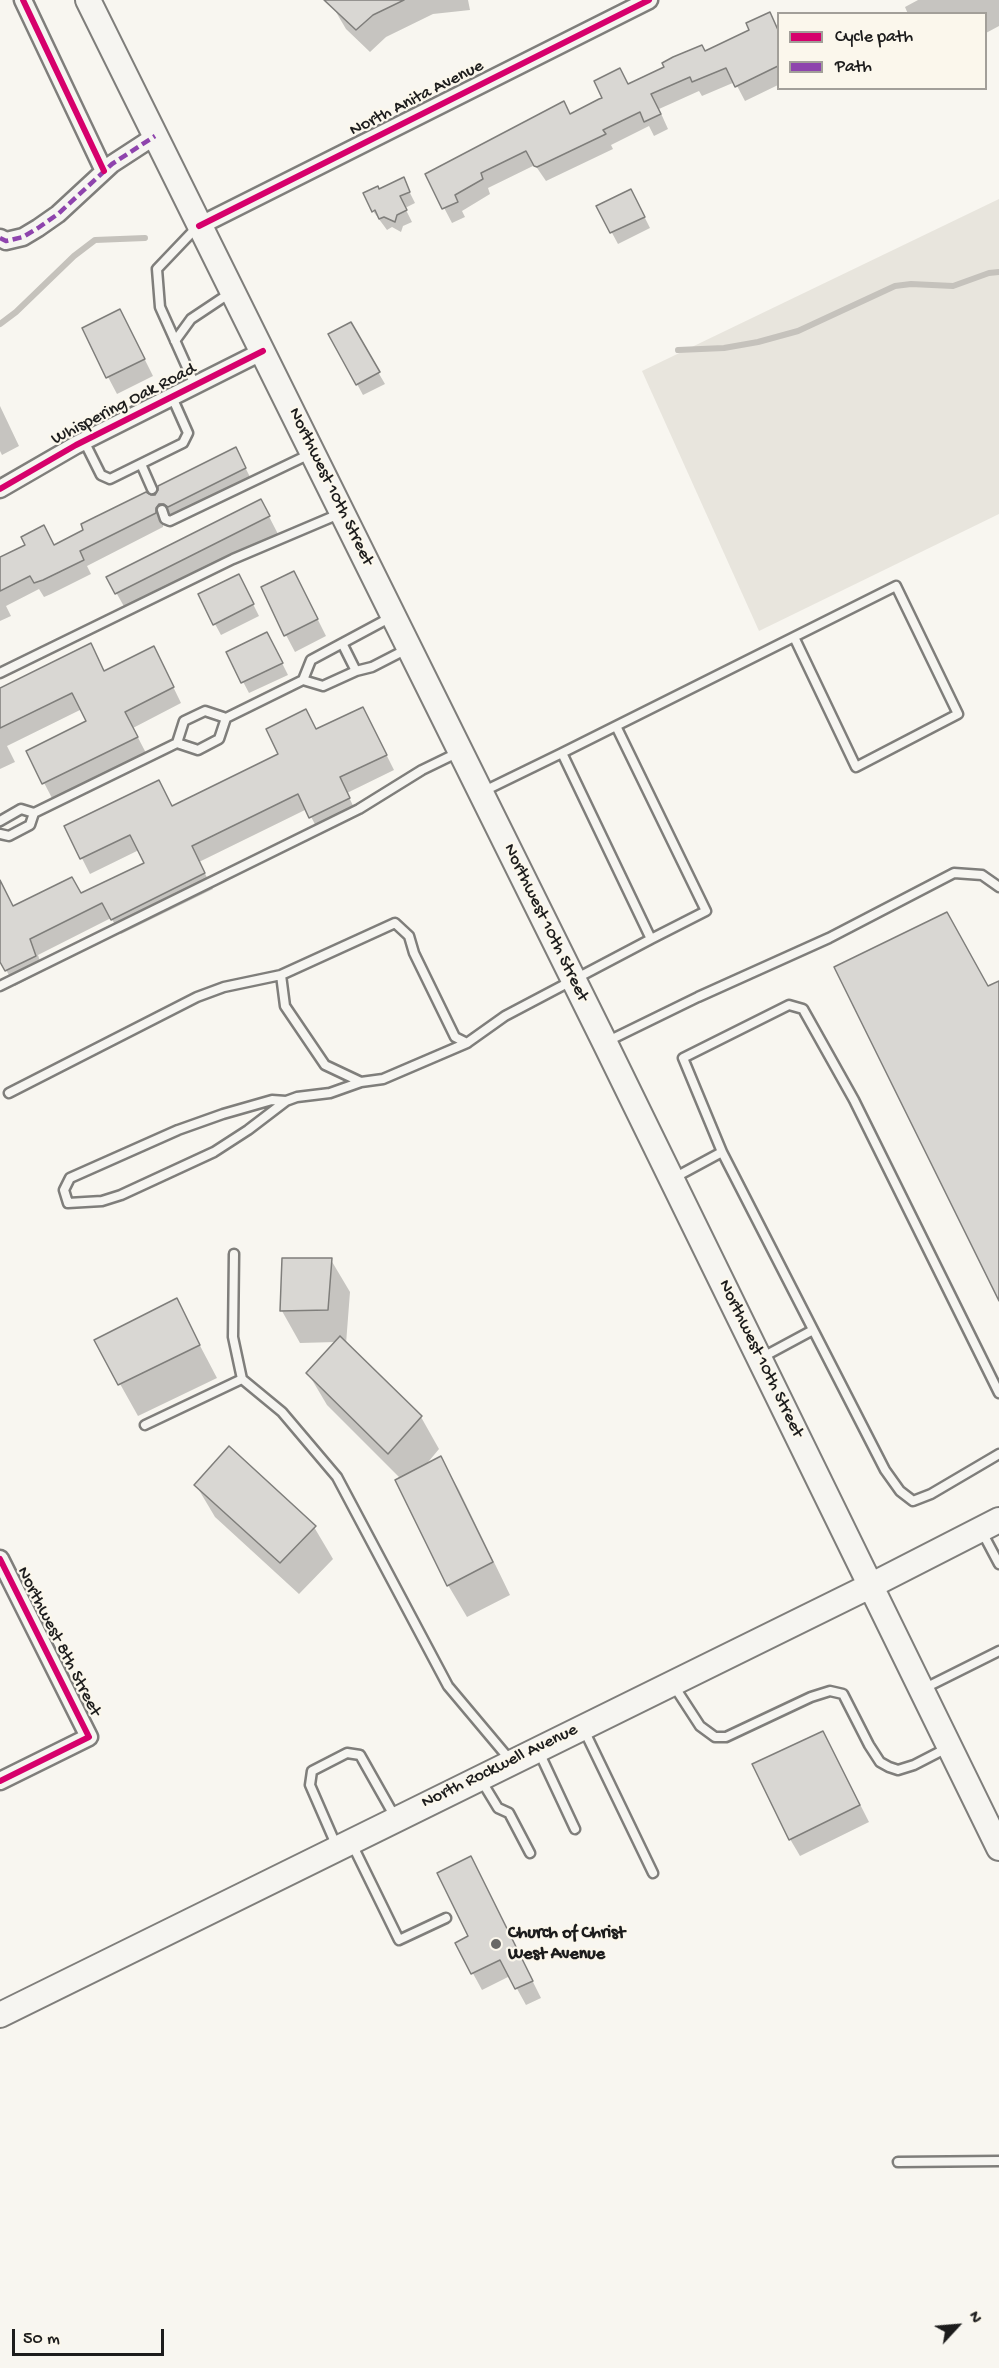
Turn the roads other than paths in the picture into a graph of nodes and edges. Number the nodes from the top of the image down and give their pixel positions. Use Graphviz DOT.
graph roads {
  1 [pos="23,0"];
  2 [pos="88,0"];
  3 [pos="649,0"];
  4 [pos="155,136"];
  5 [pos="104,171"];
  6 [pos="199,226"];
  7 [pos="0,238"];
  8 [pos="232,291"];
  9 [pos="175,341"];
  10 [pos="263,351"];
  11 [pos="195,385"];
  12 [pos="172,397"];
  13 [pos="84,441"];
  14 [pos="314,453"];
  15 [pos="141,464"];
  16 [pos="0,489"];
  17 [pos="152,489"];
  18 [pos="162,510"];
  19 [pos="342,512"];
  20 [pos="393,615"];
  21 [pos="794,637"];
  22 [pos="343,645"];
  23 [pos="409,648"];
  24 [pos="356,671"];
  25 [pos="0,673"];
  26 [pos="303,680"];
  27 [pos="226,718"];
  28 [pos="616,726"];
  29 [pos="177,743"];
  30 [pos="460,751"];
  31 [pos="562,753"];
  32 [pos="481,793"];
  33 [pos="34,813"];
  34 [pos="0,821"];
  35 [pos="0,834"];
  36 [pos="999,887"];
  37 [pos="651,939"];
  38 [pos="281,975"];
  39 [pos="573,979"];
  40 [pos="0,986"];
  41 [pos="466,1043"];
  42 [pos="605,1043"];
  43 [pos="361,1082"];
  44 [pos="9,1093"];
  45 [pos="286,1101"];
  46 [pos="722,1152"];
  47 [pos="672,1179"];
  48 [pos="234,1254"];
  49 [pos="813,1330"];
  50 [pos="760,1359"];
  51 [pos="243,1378"];
  52 [pos="999,1393"];
  53 [pos="145,1425"];
  54 [pos="999,1454"];
  55 [pos="990,1524"];
  56 [pos="0,1559"];
  57 [pos="999,1564"];
  58 [pos="872,1586"];
  59 [pos="999,1651"];
  60 [pos="672,1683"];
  61 [pos="923,1690"];
  62 [pos="582,1727"];
  63 [pos="950,1747"];
  64 [pos="538,1748"];
  65 [pos="512,1761"];
  66 [pos="480,1777"];
  67 [pos="0,1781"];
  68 [pos="396,1818"];
  69 [pos="575,1829"];
  70 [pos="344,1844"];
  71 [pos="999,1848"];
  72 [pos="530,1853"];
  73 [pos="653,1873"];
  74 [pos="446,1918"];
  75 [pos="0,2014"];
  76 [pos="999,2161"];
  77 [pos="898,2162"];
  1 -- 5 [label="street"];
  2 -- 4 [label="main road, Northwest 10th Street"];
  3 -- 6 [label="street, North Anita Avenue"];
  4 -- 5 [label="street"];
  4 -- 6 [label="main road, Northwest 10th Street"];
  5 -- 7 [label="street"];
  6 -- 8 [label="main road, Northwest 10th Street"];
  6 -- 9 [label="lane"];
  8 -- 9 [label="lane"];
  8 -- 10 [label="main road, Northwest 10th Street"];
  9 -- 11 [label="lane"];
  10 -- 11 [label="street, Whispering Oak Road"];
  10 -- 14 [label="main road, Northwest 10th Street"];
  11 -- 12 [label="street, Whispering Oak Road"];
  12 -- 13 [label="street, Whispering Oak Road"];
  12 -- 15 [label="lane"];
  13 -- 15 [label="lane"];
  13 -- 16 [label="street, Whispering Oak Road"];
  14 -- 18 [label="lane"];
  14 -- 19 [label="main road, Northwest 10th Street"];
  15 -- 17 [label="lane"];
  19 -- 20 [label="main road, Northwest 10th Street"];
  19 -- 25 [label="lane"];
  20 -- 22 [label="lane"];
  20 -- 23 [label="main road, Northwest 10th Street"];
  21 -- 21 [label="lane"];
  21 -- 28 [label="lane"];
  22 -- 24 [label="lane"];
  22 -- 26 [label="lane"];
  23 -- 24 [label="lane"];
  23 -- 30 [label="main road, Northwest 10th Street"];
  24 -- 26 [label="lane"];
  26 -- 27 [label="lane"];
  27 -- 29 [label="lane"];
  27 -- 29 [label="lane"];
  28 -- 31 [label="lane"];
  28 -- 37 [label="lane"];
  29 -- 33 [label="lane"];
  30 -- 32 [label="main road, Northwest 10th Street"];
  30 -- 40 [label="lane"];
  31 -- 32 [label="lane"];
  31 -- 37 [label="lane"];
  32 -- 39 [label="main road, Northwest 10th Street"];
  33 -- 34 [label="lane"];
  33 -- 35 [label="lane"];
  36 -- 42 [label="lane"];
  37 -- 39 [label="lane"];
  38 -- 41 [label="lane"];
  38 -- 43 [label="lane"];
  38 -- 44 [label="lane"];
  39 -- 41 [label="lane"];
  39 -- 42 [label="main road, Northwest 10th Street"];
  41 -- 43 [label="lane"];
  42 -- 47 [label="main road, Northwest 10th Street"];
  43 -- 45 [label="lane"];
  45 -- 45 [label="lane"];
  46 -- 47 [label="lane"];
  46 -- 49 [label="lane"];
  46 -- 52 [label="lane"];
  47 -- 50 [label="main road, Northwest 10th Street"];
  48 -- 51 [label="lane"];
  49 -- 50 [label="lane"];
  49 -- 54 [label="lane"];
  50 -- 58 [label="main road, Northwest 10th Street"];
  51 -- 53 [label="lane"];
  51 -- 65 [label="lane"];
  55 -- 57 [label="lane"];
  55 -- 58 [label="main road, North Rockwell Avenue"];
  56 -- 67 [label="street, Northwest 8th Street"];
  58 -- 60 [label="main road, North Rockwell Avenue"];
  58 -- 61 [label="main road, Northwest 10th Street"];
  59 -- 61 [label="lane"];
  60 -- 62 [label="main road, North Rockwell Avenue"];
  60 -- 63 [label="lane"];
  61 -- 63 [label="main road, Northwest 10th Street"];
  62 -- 64 [label="main road, North Rockwell Avenue"];
  62 -- 73 [label="lane"];
  63 -- 71 [label="main road, Northwest 10th Street"];
  64 -- 65 [label="main road, North Rockwell Avenue"];
  64 -- 69 [label="lane"];
  65 -- 66 [label="main road, North Rockwell Avenue"];
  66 -- 68 [label="main road, North Rockwell Avenue"];
  66 -- 72 [label="lane"];
  68 -- 70 [label="main road, North Rockwell Avenue"];
  68 -- 70 [label="lane"];
  70 -- 74 [label="lane"];
  70 -- 75 [label="main road, North Rockwell Avenue"];
  76 -- 77 [label="lane"];
}
